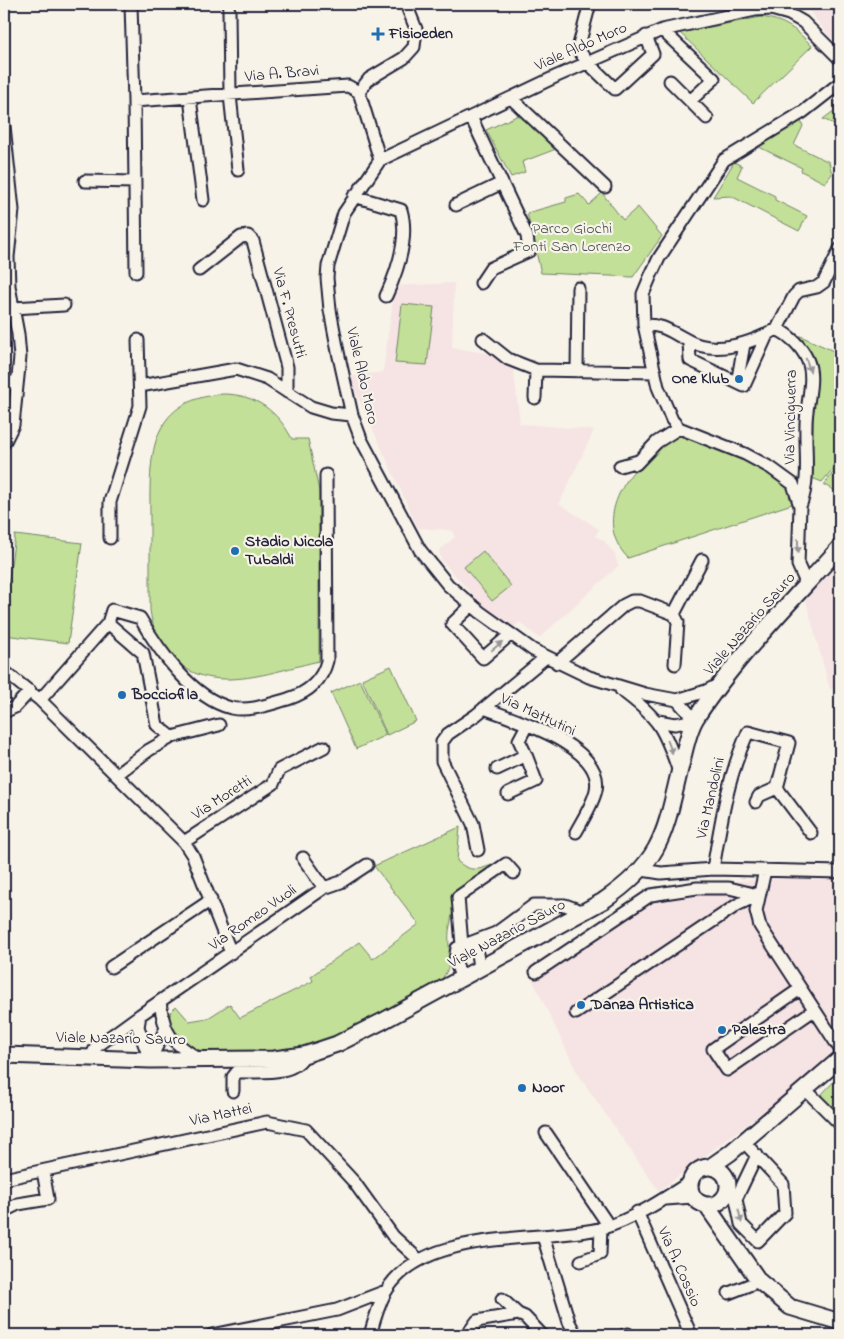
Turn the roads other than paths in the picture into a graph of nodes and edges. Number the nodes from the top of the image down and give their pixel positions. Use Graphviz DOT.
graph roads {
  1 [pos="406,4"];
  2 [pos="131,5"];
  3 [pos="589,7"];
  4 [pos="788,9"];
  5 [pos="229,10"];
  6 [pos="662,30"];
  7 [pos="646,36"];
  8 [pos="840,59"];
  9 [pos="587,62"];
  10 [pos="670,81"];
  11 [pos="840,83"];
  12 [pos="359,92"];
  13 [pos="230,95"];
  14 [pos="190,98"];
  15 [pos="511,98"];
  16 [pos="134,101"];
  17 [pos="690,102"];
  18 [pos="471,117"];
  19 [pos="707,118"];
  20 [pos="4,126"];
  21 [pos="380,160"];
  22 [pos="238,170"];
  23 [pos="85,181"];
  24 [pos="135,182"];
  25 [pos="502,183"];
  26 [pos="605,187"];
  27 [pos="354,196"];
  28 [pos="203,200"];
  29 [pos="456,205"];
  30 [pos="840,249"];
  31 [pos="6,256"];
  32 [pos="199,270"];
  33 [pos="136,272"];
  34 [pos="481,283"];
  35 [pos="578,288"];
  36 [pos="386,296"];
  37 [pos="64,305"];
  38 [pos="8,307"];
  39 [pos="644,324"];
  40 [pos="772,332"];
  41 [pos="483,339"];
  42 [pos="138,340"];
  43 [pos="689,342"];
  44 [pos="744,344"];
  45 [pos="536,370"];
  46 [pos="577,371"];
  47 [pos="655,372"];
  48 [pos="738,378"];
  49 [pos="17,384"];
  50 [pos="140,386"];
  51 [pos="4,387"];
  52 [pos="287,392"];
  53 [pos="535,398"];
  54 [pos="352,415"];
  55 [pos="679,428"];
  56 [pos="4,443"];
  57 [pos="620,466"];
  58 [pos="326,475"];
  59 [pos="800,506"];
  60 [pos="110,538"];
  61 [pos="840,547"];
  62 [pos="702,560"];
  63 [pos="807,585"];
  64 [pos="472,605"];
  65 [pos="674,614"];
  66 [pos="108,623"];
  67 [pos="511,634"];
  68 [pos="546,657"];
  69 [pos="557,663"];
  70 [pos="675,664"];
  71 [pos="4,671"];
  72 [pos="721,683"];
  73 [pos="616,686"];
  74 [pos="30,691"];
  75 [pos="40,700"];
  76 [pos="677,700"];
  77 [pos="484,708"];
  78 [pos="4,712"];
  79 [pos="695,720"];
  80 [pos="658,721"];
  81 [pos="527,724"];
  82 [pos="219,725"];
  83 [pos="172,737"];
  84 [pos="324,747"];
  85 [pos="526,755"];
  86 [pos="497,769"];
  87 [pos="679,773"];
  88 [pos="116,775"];
  89 [pos="776,788"];
  90 [pos="508,794"];
  91 [pos="756,802"];
  92 [pos="576,832"];
  93 [pos="811,833"];
  94 [pos="184,842"];
  95 [pos="478,850"];
  96 [pos="303,858"];
  97 [pos="367,865"];
  98 [pos="713,869"];
  99 [pos="642,870"];
  100 [pos="765,870"];
  101 [pos="840,872"];
  102 [pos="514,873"];
  103 [pos="324,888"];
  104 [pos="758,895"];
  105 [pos="211,900"];
  106 [pos="584,912"];
  107 [pos="465,944"];
  108 [pos="231,953"];
  109 [pos="111,967"];
  110 [pos="479,968"];
  111 [pos="536,972"];
  112 [pos="461,977"];
  113 [pos="800,989"];
  114 [pos="160,1001"];
  115 [pos="814,1010"];
  116 [pos="576,1013"];
  117 [pos="140,1015"];
  118 [pos="165,1030"];
  119 [pos="840,1049"];
  120 [pos="4,1055"];
  121 [pos="304,1055"];
  122 [pos="91,1057"];
  123 [pos="197,1058"];
  124 [pos="840,1059"];
  125 [pos="150,1060"];
  126 [pos="806,1089"];
  127 [pos="233,1090"];
  128 [pos="840,1124"];
  129 [pos="546,1133"];
  130 [pos="743,1142"];
  131 [pos="757,1155"];
  132 [pos="716,1169"];
  133 [pos="43,1171"];
  134 [pos="4,1179"];
  135 [pos="703,1196"];
  136 [pos="4,1211"];
  137 [pos="637,1212"];
  138 [pos="605,1227"];
  139 [pos="543,1236"];
  140 [pos="418,1259"];
  141 [pos="581,1261"];
  142 [pos="759,1282"];
  143 [pos="386,1291"];
  144 [pos="729,1293"];
  145 [pos="502,1299"];
  146 [pos="518,1314"];
  147 [pos="840,1322"];
  148 [pos="212,1335"];
  149 [pos="370,1335"];
  150 [pos="467,1335"];
  151 [pos="542,1335"];
  152 [pos="576,1335"];
  153 [pos="691,1335"];
  1 -- 12 [label="street"];
  2 -- 16 [label="street"];
  3 -- 9 [label="street"];
  4 -- 6 [label="street, Viale Aldo Moro"];
  4 -- 8 [label="street, Viale Aldo Moro"];
  5 -- 13 [label="street"];
  6 -- 7 [label="street, Viale Aldo Moro"];
  6 -- 17 [label="street"];
  7 -- 9 [label="street, Viale Aldo Moro"];
  7 -- 9 [label="street"];
  9 -- 15 [label="street, Viale Aldo Moro"];
  10 -- 17 [label="street"];
  11 -- 39 [label="street"];
  12 -- 13 [label="street, Via A. Bravi"];
  12 -- 21 [label="street"];
  13 -- 14 [label="street, Via A. Bravi"];
  13 -- 22 [label="street"];
  14 -- 16 [label="street, Via A. Bravi"];
  14 -- 28 [label="street"];
  15 -- 18 [label="street, Viale Aldo Moro"];
  15 -- 26 [label="street"];
  16 -- 24 [label="street"];
  17 -- 19 [label="street"];
  18 -- 21 [label="street, Viale Aldo Moro"];
  18 -- 25 [label="street"];
  20 -- 31 [label="street"];
  21 -- 27 [label="street, Viale Aldo Moro"];
  23 -- 24 [label="street"];
  24 -- 33 [label="street"];
  25 -- 29 [label="street"];
  25 -- 34 [label="street"];
  27 -- 36 [label="street"];
  27 -- 54 [label="street, Viale Aldo Moro"];
  30 -- 40 [label="street"];
  31 -- 38 [label="street"];
  32 -- 52 [label="street, Via F. Presutti"];
  35 -- 46 [label="street"];
  37 -- 38 [label="street"];
  38 -- 49 [label="street"];
  39 -- 43 [label="street"];
  39 -- 47 [label="street"];
  40 -- 43 [label="street"];
  40 -- 44 [label="street"];
  40 -- 59 [label="street, Via Vinciguerra, one-way"];
  41 -- 45 [label="street"];
  42 -- 50 [label="street"];
  43 -- 44 [label="street"];
  44 -- 48 [label="street"];
  45 -- 46 [label="street"];
  45 -- 53 [label="street"];
  46 -- 47 [label="street"];
  47 -- 55 [label="street"];
  49 -- 51 [label="street"];
  49 -- 56 [label="street"];
  50 -- 52 [label="street"];
  50 -- 60 [label="street"];
  52 -- 54 [label="street"];
  54 -- 64 [label="street, Viale Aldo Moro"];
  55 -- 57 [label="street"];
  55 -- 59 [label="street"];
  58 -- 66 [label="street"];
  59 -- 63 [label="street, one-way"];
  61 -- 63 [label="main road, Viale Nazario Sauro"];
  62 -- 65 [label="street"];
  63 -- 72 [label="main road, Viale Nazario Sauro"];
  64 -- 67 [label="street, Viale Aldo Moro"];
  64 -- 67 [label="street, one-way"];
  65 -- 69 [label="street"];
  65 -- 70 [label="street"];
  66 -- 75 [label="street"];
  66 -- 83 [label="street"];
  67 -- 68 [label="street, Viale Aldo Moro"];
  68 -- 69 [label="street, Viale Aldo Moro"];
  68 -- 77 [label="street, Via Mattutini"];
  69 -- 73 [label="street, Viale Aldo Moro"];
  71 -- 74 [label="street, Via Moretti"];
  72 -- 76 [label="street"];
  72 -- 79 [label="main road, Viale Nazario Sauro"];
  73 -- 76 [label="street, Viale Aldo Moro"];
  73 -- 80 [label="street, Viale Aldo Moro"];
  74 -- 75 [label="street, Via Moretti"];
  74 -- 78 [label="street"];
  75 -- 88 [label="street, Via Moretti"];
  76 -- 79 [label="street"];
  77 -- 81 [label="street, Via Mattutini"];
  77 -- 95 [label="street, Via Mattutini"];
  79 -- 80 [label="street"];
  79 -- 87 [label="main road, Viale Nazario Sauro"];
  80 -- 87 [label="street, Viale Aldo Moro, one-way"];
  81 -- 85 [label="street"];
  81 -- 92 [label="street, Via Mattutini"];
  82 -- 83 [label="street"];
  83 -- 88 [label="street"];
  84 -- 94 [label="street, Via Moretti"];
  85 -- 86 [label="street"];
  85 -- 90 [label="street"];
  87 -- 99 [label="main road, Viale Nazario Sauro"];
  88 -- 94 [label="street, Via Moretti"];
  89 -- 91 [label="street"];
  89 -- 93 [label="street"];
  89 -- 98 [label="street, Via Mandolini"];
  94 -- 105 [label="street, Via Moretti"];
  96 -- 103 [label="street"];
  97 -- 103 [label="street, Via Romeo Vuoli"];
  98 -- 99 [label="street"];
  98 -- 100 [label="street"];
  99 -- 106 [label="main road, Viale Nazario Sauro"];
  100 -- 101 [label="street"];
  100 -- 104 [label="street"];
  102 -- 107 [label="street"];
  103 -- 108 [label="street, Via Romeo Vuoli"];
  104 -- 111 [label="street"];
  104 -- 113 [label="street"];
  104 -- 116 [label="street"];
  105 -- 108 [label="street, Via Moretti"];
  105 -- 109 [label="street"];
  106 -- 107 [label="street"];
  106 -- 110 [label="main road, Viale Nazario Sauro"];
  107 -- 110 [label="street"];
  107 -- 112 [label="street"];
  108 -- 114 [label="street, Via Romeo Vuoli"];
  110 -- 112 [label="main road, Viale Nazario Sauro"];
  112 -- 121 [label="main road, Viale Nazario Sauro"];
  113 -- 115 [label="street"];
  113 -- 115 [label="street"];
  114 -- 117 [label="street, Via Romeo Vuoli"];
  114 -- 118 [label="street"];
  115 -- 119 [label="street"];
  117 -- 122 [label="street, Via Romeo Vuoli"];
  117 -- 125 [label="street"];
  118 -- 123 [label="street"];
  118 -- 125 [label="street"];
  120 -- 122 [label="main road, Viale Nazario Sauro"];
  121 -- 123 [label="main road, Viale Nazario Sauro"];
  121 -- 127 [label="street"];
  122 -- 125 [label="main road, Viale Nazario Sauro"];
  123 -- 125 [label="main road, Viale Nazario Sauro"];
  124 -- 126 [label="main road"];
  126 -- 128 [label="street"];
  126 -- 130 [label="main road"];
  129 -- 138 [label="street"];
  130 -- 131 [label="street"];
  130 -- 132 [label="main road"];
  131 -- 131 [label="street, one-way"];
  132 -- 135 [label="main road"];
  132 -- 135 [label="main road"];
  133 -- 134 [label="street, Via Mattei"];
  133 -- 136 [label="street"];
  133 -- 140 [label="street, Via Mattei"];
  135 -- 137 [label="street"];
  135 -- 142 [label="main road"];
  137 -- 138 [label="street"];
  137 -- 153 [label="street, Via A. Cossio"];
  138 -- 139 [label="street"];
  138 -- 141 [label="street"];
  139 -- 140 [label="street"];
  139 -- 152 [label="street"];
  140 -- 143 [label="street"];
  142 -- 144 [label="street"];
  142 -- 147 [label="main road"];
  143 -- 148 [label="street"];
  143 -- 149 [label="street"];
  145 -- 146 [label="street"];
  146 -- 150 [label="street"];
  146 -- 151 [label="street"];
}
